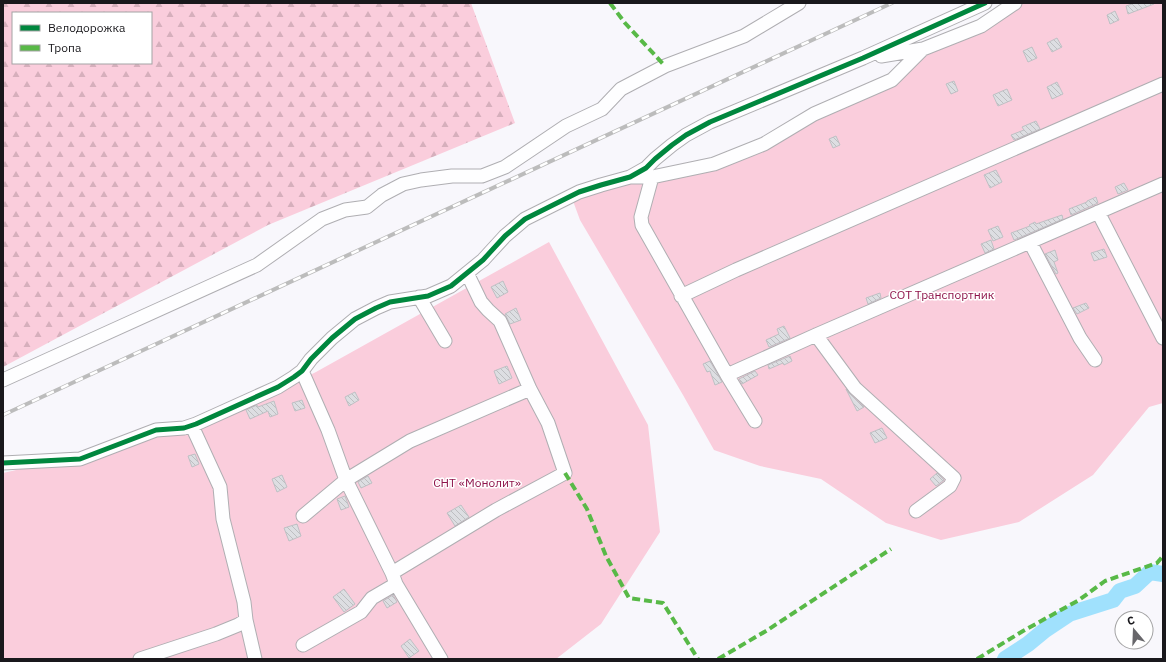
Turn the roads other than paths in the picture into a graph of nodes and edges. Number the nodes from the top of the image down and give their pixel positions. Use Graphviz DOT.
graph roads {
  1 [pos="799,3"];
  2 [pos="985,3"];
  3 [pos="1015,3"];
  4 [pos="922,49"];
  5 [pos="863,58"];
  6 [pos="1163,84"];
  7 [pos="630,177"];
  8 [pos="652,177"];
  9 [pos="1163,184"];
  10 [pos="1098,212"];
  11 [pos="1030,242"];
  12 [pos="467,273"];
  13 [pos="681,296"];
  14 [pos="419,297"];
  15 [pos="816,335"];
  16 [pos="1163,338"];
  17 [pos="445,341"];
  18 [pos="1095,360"];
  19 [pos="302,371"];
  20 [pos="727,375"];
  21 [pos="3,380"];
  22 [pos="530,390"];
  23 [pos="755,420"];
  24 [pos="192,426"];
  25 [pos="3,463"];
  26 [pos="346,480"];
  27 [pos="916,511"];
  28 [pos="303,516"];
  29 [pos="394,578"];
  30 [pos="246,620"];
  31 [pos="303,645"];
  32 [pos="140,659"];
  33 [pos="255,659"];
  34 [pos="441,659"];
  1 -- 21 [label="street"];
  2 -- 5 [label="street"];
  3 -- 4 [label="street"];
  4 -- 5 [label="street"];
  4 -- 8 [label="street"];
  5 -- 7 [label="street"];
  6 -- 13 [label="street"];
  7 -- 8 [label="street"];
  7 -- 12 [label="street"];
  8 -- 13 [label="street"];
  9 -- 10 [label="street"];
  10 -- 11 [label="street"];
  10 -- 16 [label="street"];
  11 -- 15 [label="street"];
  11 -- 18 [label="street"];
  12 -- 14 [label="street"];
  12 -- 22 [label="street"];
  13 -- 20 [label="street"];
  14 -- 17 [label="street"];
  14 -- 19 [label="street"];
  15 -- 20 [label="street"];
  15 -- 27 [label="street"];
  19 -- 24 [label="street"];
  19 -- 26 [label="street"];
  20 -- 23 [label="street"];
  22 -- 26 [label="street"];
  22 -- 29 [label="street"];
  24 -- 25 [label="street"];
  24 -- 30 [label="street"];
  26 -- 28 [label="street"];
  26 -- 29 [label="street"];
  29 -- 31 [label="street"];
  29 -- 34 [label="street"];
  30 -- 32 [label="street"];
  30 -- 33 [label="street"];
}
